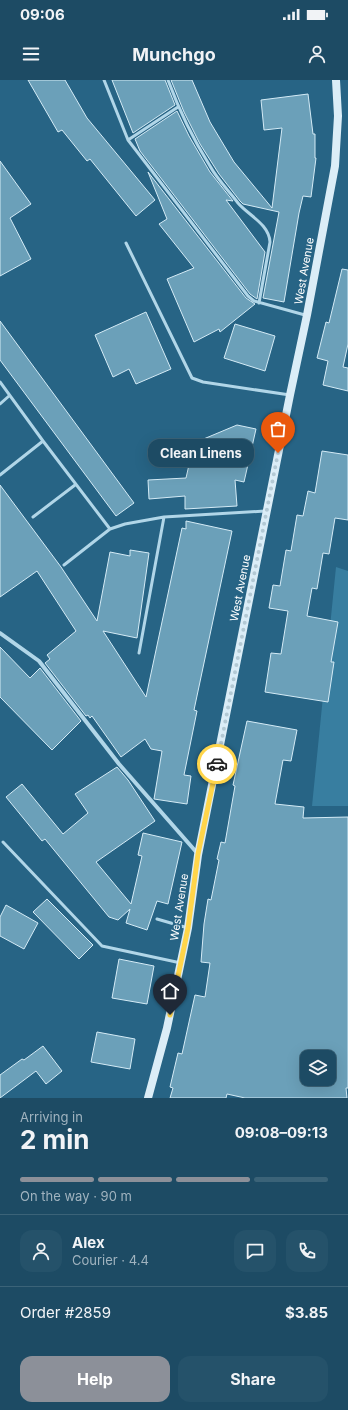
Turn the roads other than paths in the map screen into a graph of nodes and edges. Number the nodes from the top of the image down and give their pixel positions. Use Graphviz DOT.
graph roads {
  1 [pos="104,80"];
  2 [pos="168,80"];
  3 [pos="336,80"];
  4 [pos="178,107"];
  5 [pos="128,140"];
  6 [pos="126,243"];
  7 [pos="259,303"];
  8 [pos="307,315"];
  9 [pos="0,382"];
  10 [pos="290,395"];
  11 [pos="9,396"];
  12 [pos="0,404"];
  13 [pos="42,442"];
  14 [pos="0,475"];
  15 [pos="75,485"];
  16 [pos="267,511"];
  17 [pos="164,516"];
  18 [pos="33,517"];
  19 [pos="110,529"];
  20 [pos="64,565"];
  21 [pos="0,633"];
  22 [pos="139,654"];
  23 [pos="3,842"];
  24 [pos="198,854"];
  25 [pos="157,919"];
  26 [pos="188,928"];
  27 [pos="180,963"];
  28 [pos="148,1098"];
  1 -- 5 [label="lane"];
  2 -- 4 [label="lane"];
  3 -- 8 [label="main road, West Avenue"];
  4 -- 5 [label="lane"];
  4 -- 7 [label="lane"];
  5 -- 7 [label="lane"];
  6 -- 10 [label="lane"];
  7 -- 8 [label="lane"];
  8 -- 10 [label="main road, West Avenue"];
  9 -- 11 [label="lane"];
  10 -- 16 [label="main road, West Avenue"];
  11 -- 12 [label="lane"];
  11 -- 13 [label="lane"];
  13 -- 14 [label="lane"];
  13 -- 15 [label="lane"];
  15 -- 18 [label="lane"];
  15 -- 19 [label="lane"];
  16 -- 17 [label="lane"];
  16 -- 24 [label="main road, West Avenue"];
  17 -- 19 [label="lane"];
  17 -- 22 [label="lane"];
  19 -- 20 [label="lane"];
  21 -- 24 [label="street"];
  23 -- 27 [label="lane"];
  24 -- 26 [label="main road, West Avenue"];
  25 -- 26 [label="lane"];
  26 -- 27 [label="main road, West Avenue"];
  27 -- 28 [label="main road, West Avenue"];
}
